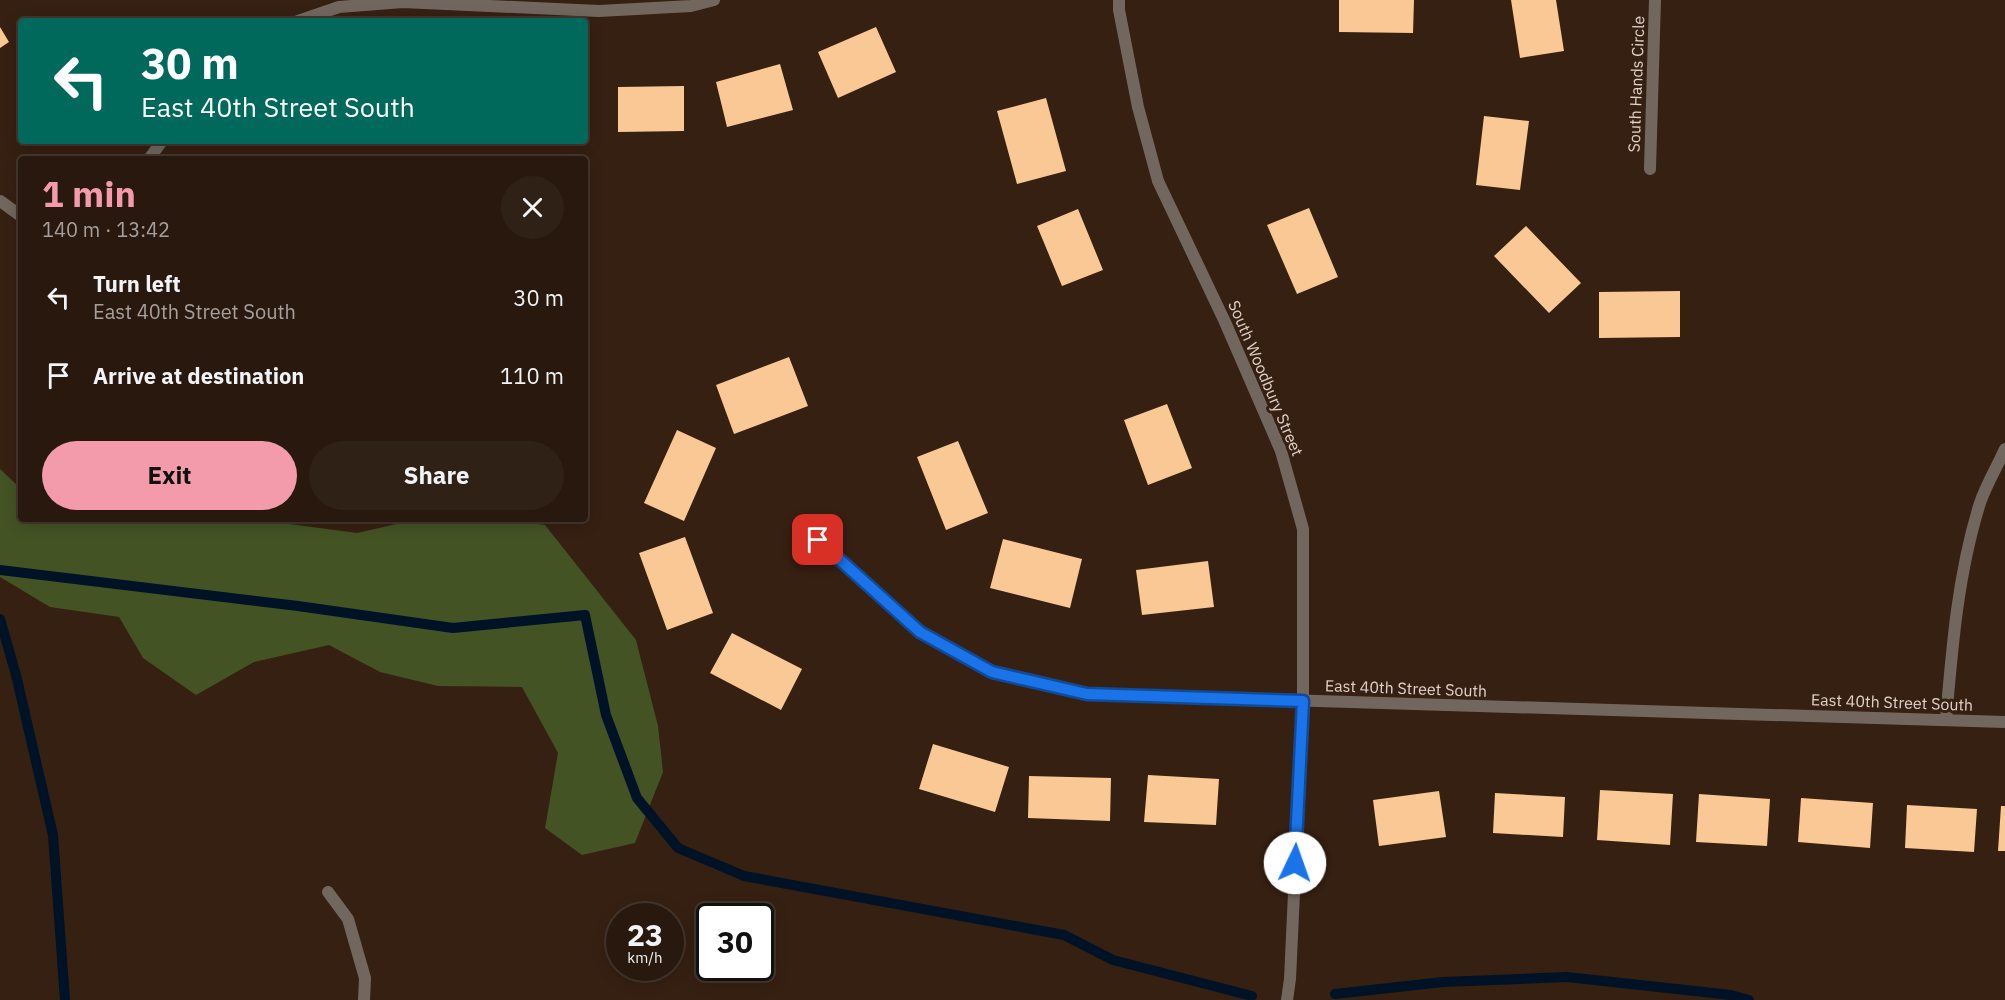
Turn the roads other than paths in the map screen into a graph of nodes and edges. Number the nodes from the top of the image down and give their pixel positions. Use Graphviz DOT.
graph roads {
  1 [pos="714,0"];
  2 [pos="1119,0"];
  3 [pos="1656,0"];
  4 [pos="306,18"];
  5 [pos="1650,169"];
  6 [pos="0,201"];
  7 [pos="18,214"];
  8 [pos="2005,449"];
  9 [pos="818,540"];
  10 [pos="1303,701"];
  11 [pos="1946,720"];
  12 [pos="2005,722"];
  13 [pos="328,892"];
  14 [pos="364,1000"];
  15 [pos="1287,1000"];
  1 -- 4 [label="street"];
  2 -- 10 [label="street, South Woodbury Street"];
  3 -- 5 [label="street, South Hands Circle"];
  6 -- 7 [label="street"];
  8 -- 11 [label="street"];
  9 -- 10 [label="street, East 40th Street South"];
  10 -- 11 [label="street, East 40th Street South"];
  10 -- 15 [label="street, South Woodbury Street"];
  11 -- 12 [label="street, East 40th Street South"];
  13 -- 14 [label="street"];
}
